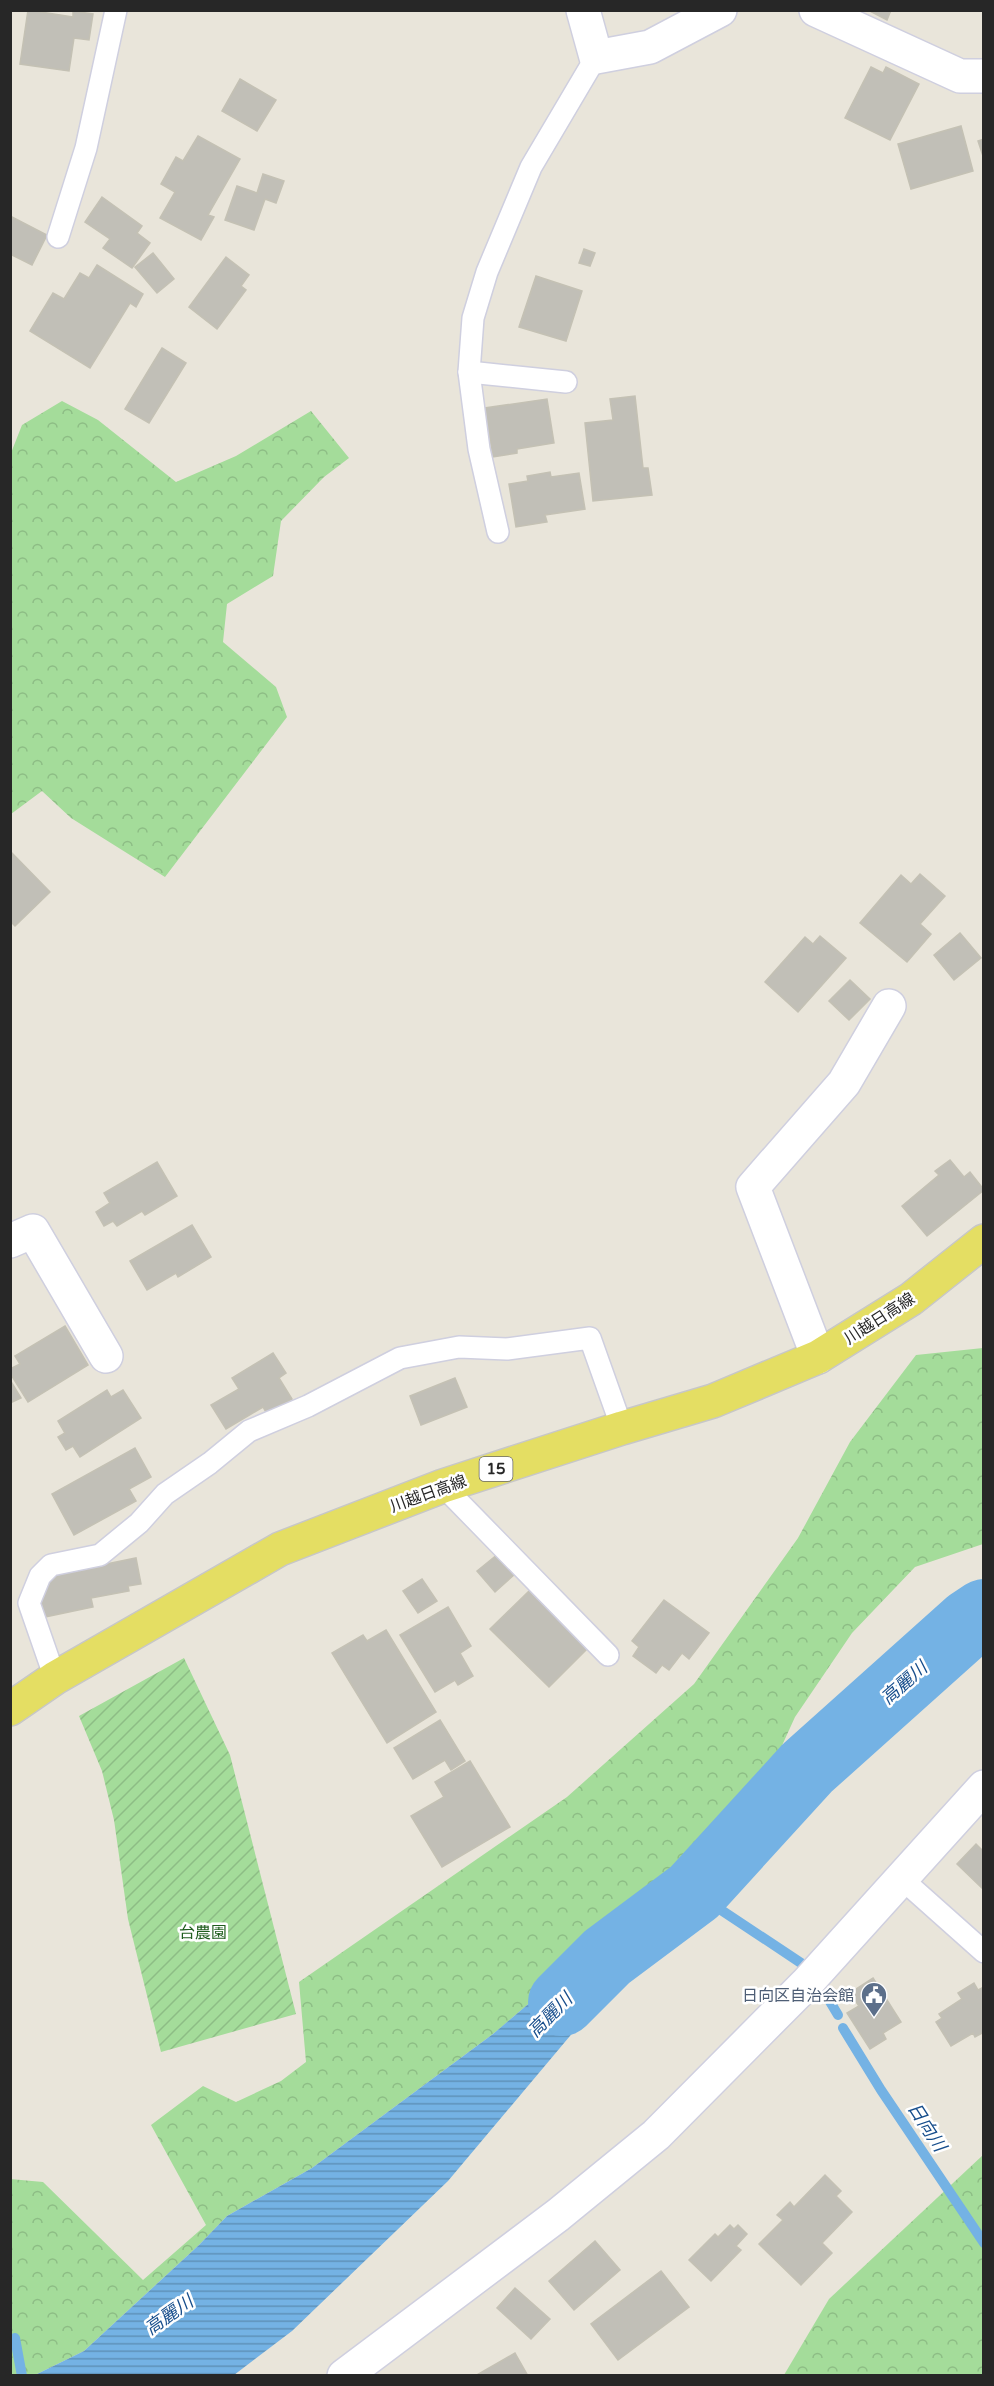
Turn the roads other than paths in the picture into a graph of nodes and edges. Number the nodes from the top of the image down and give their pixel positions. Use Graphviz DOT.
graph roads {
  1 [pos="116,10"];
  2 [pos="584,10"];
  3 [pos="720,10"];
  4 [pos="816,10"];
  5 [pos="596,57"];
  6 [pos="984,76"];
  7 [pos="58,237"];
  8 [pos="470,372"];
  9 [pos="566,382"];
  10 [pos="498,532"];
  11 [pos="889,1006"];
  12 [pos="984,1241"];
  13 [pos="10,1242"];
  14 [pos="106,1356"];
  15 [pos="818,1357"];
  16 [pos="622,1428"];
  17 [pos="443,1486"];
  18 [pos="608,1655"];
  19 [pos="55,1678"];
  20 [pos="10,1709"];
  21 [pos="984,1787"];
  22 [pos="902,1879"];
  23 [pos="984,1952"];
  24 [pos="344,2376"];
  1 -- 7 [label="lane"];
  2 -- 5 [label="street"];
  3 -- 5 [label="street"];
  4 -- 6 [label="street"];
  5 -- 8 [label="lane"];
  8 -- 9 [label="lane"];
  8 -- 10 [label="lane"];
  11 -- 15 [label="street"];
  12 -- 15 [label="main road, 川越日高線 / 15"];
  13 -- 14 [label="street"];
  15 -- 16 [label="main road, 川越日高線 / 15"];
  16 -- 17 [label="main road, 川越日高線 / 15"];
  16 -- 19 [label="lane"];
  17 -- 18 [label="lane"];
  17 -- 19 [label="main road, 川越日高線 / 15"];
  19 -- 20 [label="main road, 川越日高線 / 15"];
  21 -- 22 [label="street"];
  22 -- 23 [label="lane"];
  22 -- 24 [label="street"];
}
